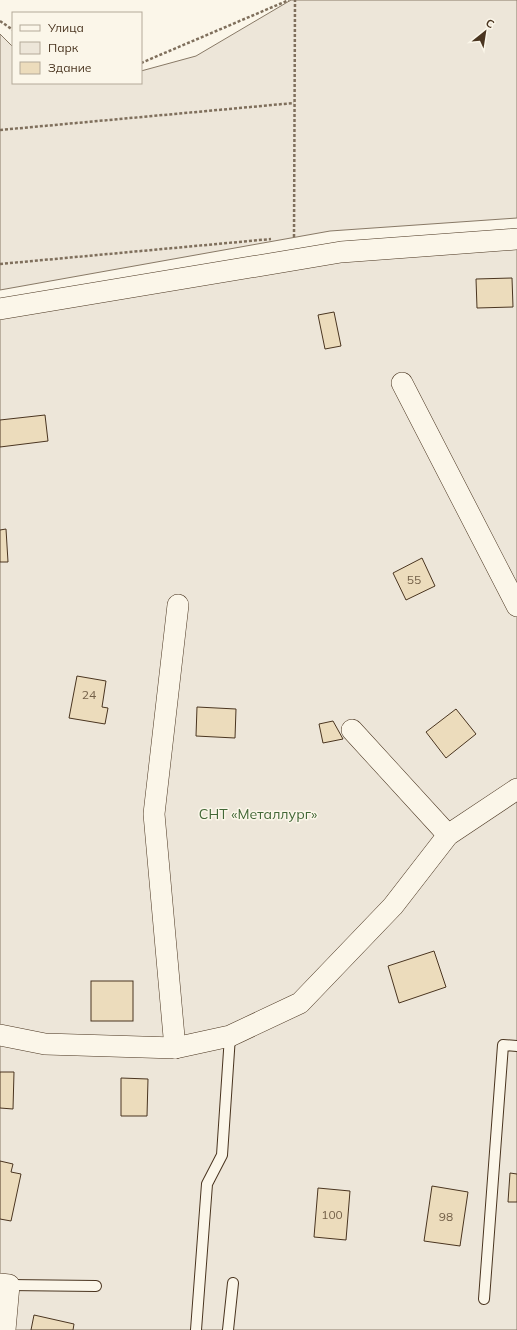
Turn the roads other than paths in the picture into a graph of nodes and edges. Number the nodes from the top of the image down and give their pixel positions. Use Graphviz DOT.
graph roads {
  1 [pos="517,239"];
  2 [pos="0,309"];
  3 [pos="402,383"];
  4 [pos="178,605"];
  5 [pos="517,606"];
  6 [pos="352,730"];
  7 [pos="517,789"];
  8 [pos="448,835"];
  9 [pos="0,1035"];
  10 [pos="230,1036"];
  11 [pos="517,1046"];
  12 [pos="175,1048"];
  13 [pos="232,1284"];
  14 [pos="5,1285"];
  15 [pos="96,1286"];
  16 [pos="484,1299"];
  17 [pos="5,1330"];
  18 [pos="196,1330"];
  19 [pos="228,1330"];
  1 -- 2 [label="street"];
  3 -- 5 [label="street"];
  4 -- 12 [label="street"];
  6 -- 8 [label="street"];
  7 -- 8 [label="street"];
  8 -- 10 [label="street"];
  9 -- 12 [label="street"];
  10 -- 12 [label="street"];
  10 -- 18 [label="lane"];
  11 -- 16 [label="lane"];
  13 -- 19 [label="lane"];
  14 -- 15 [label="lane"];
  14 -- 17 [label="street"];
}
